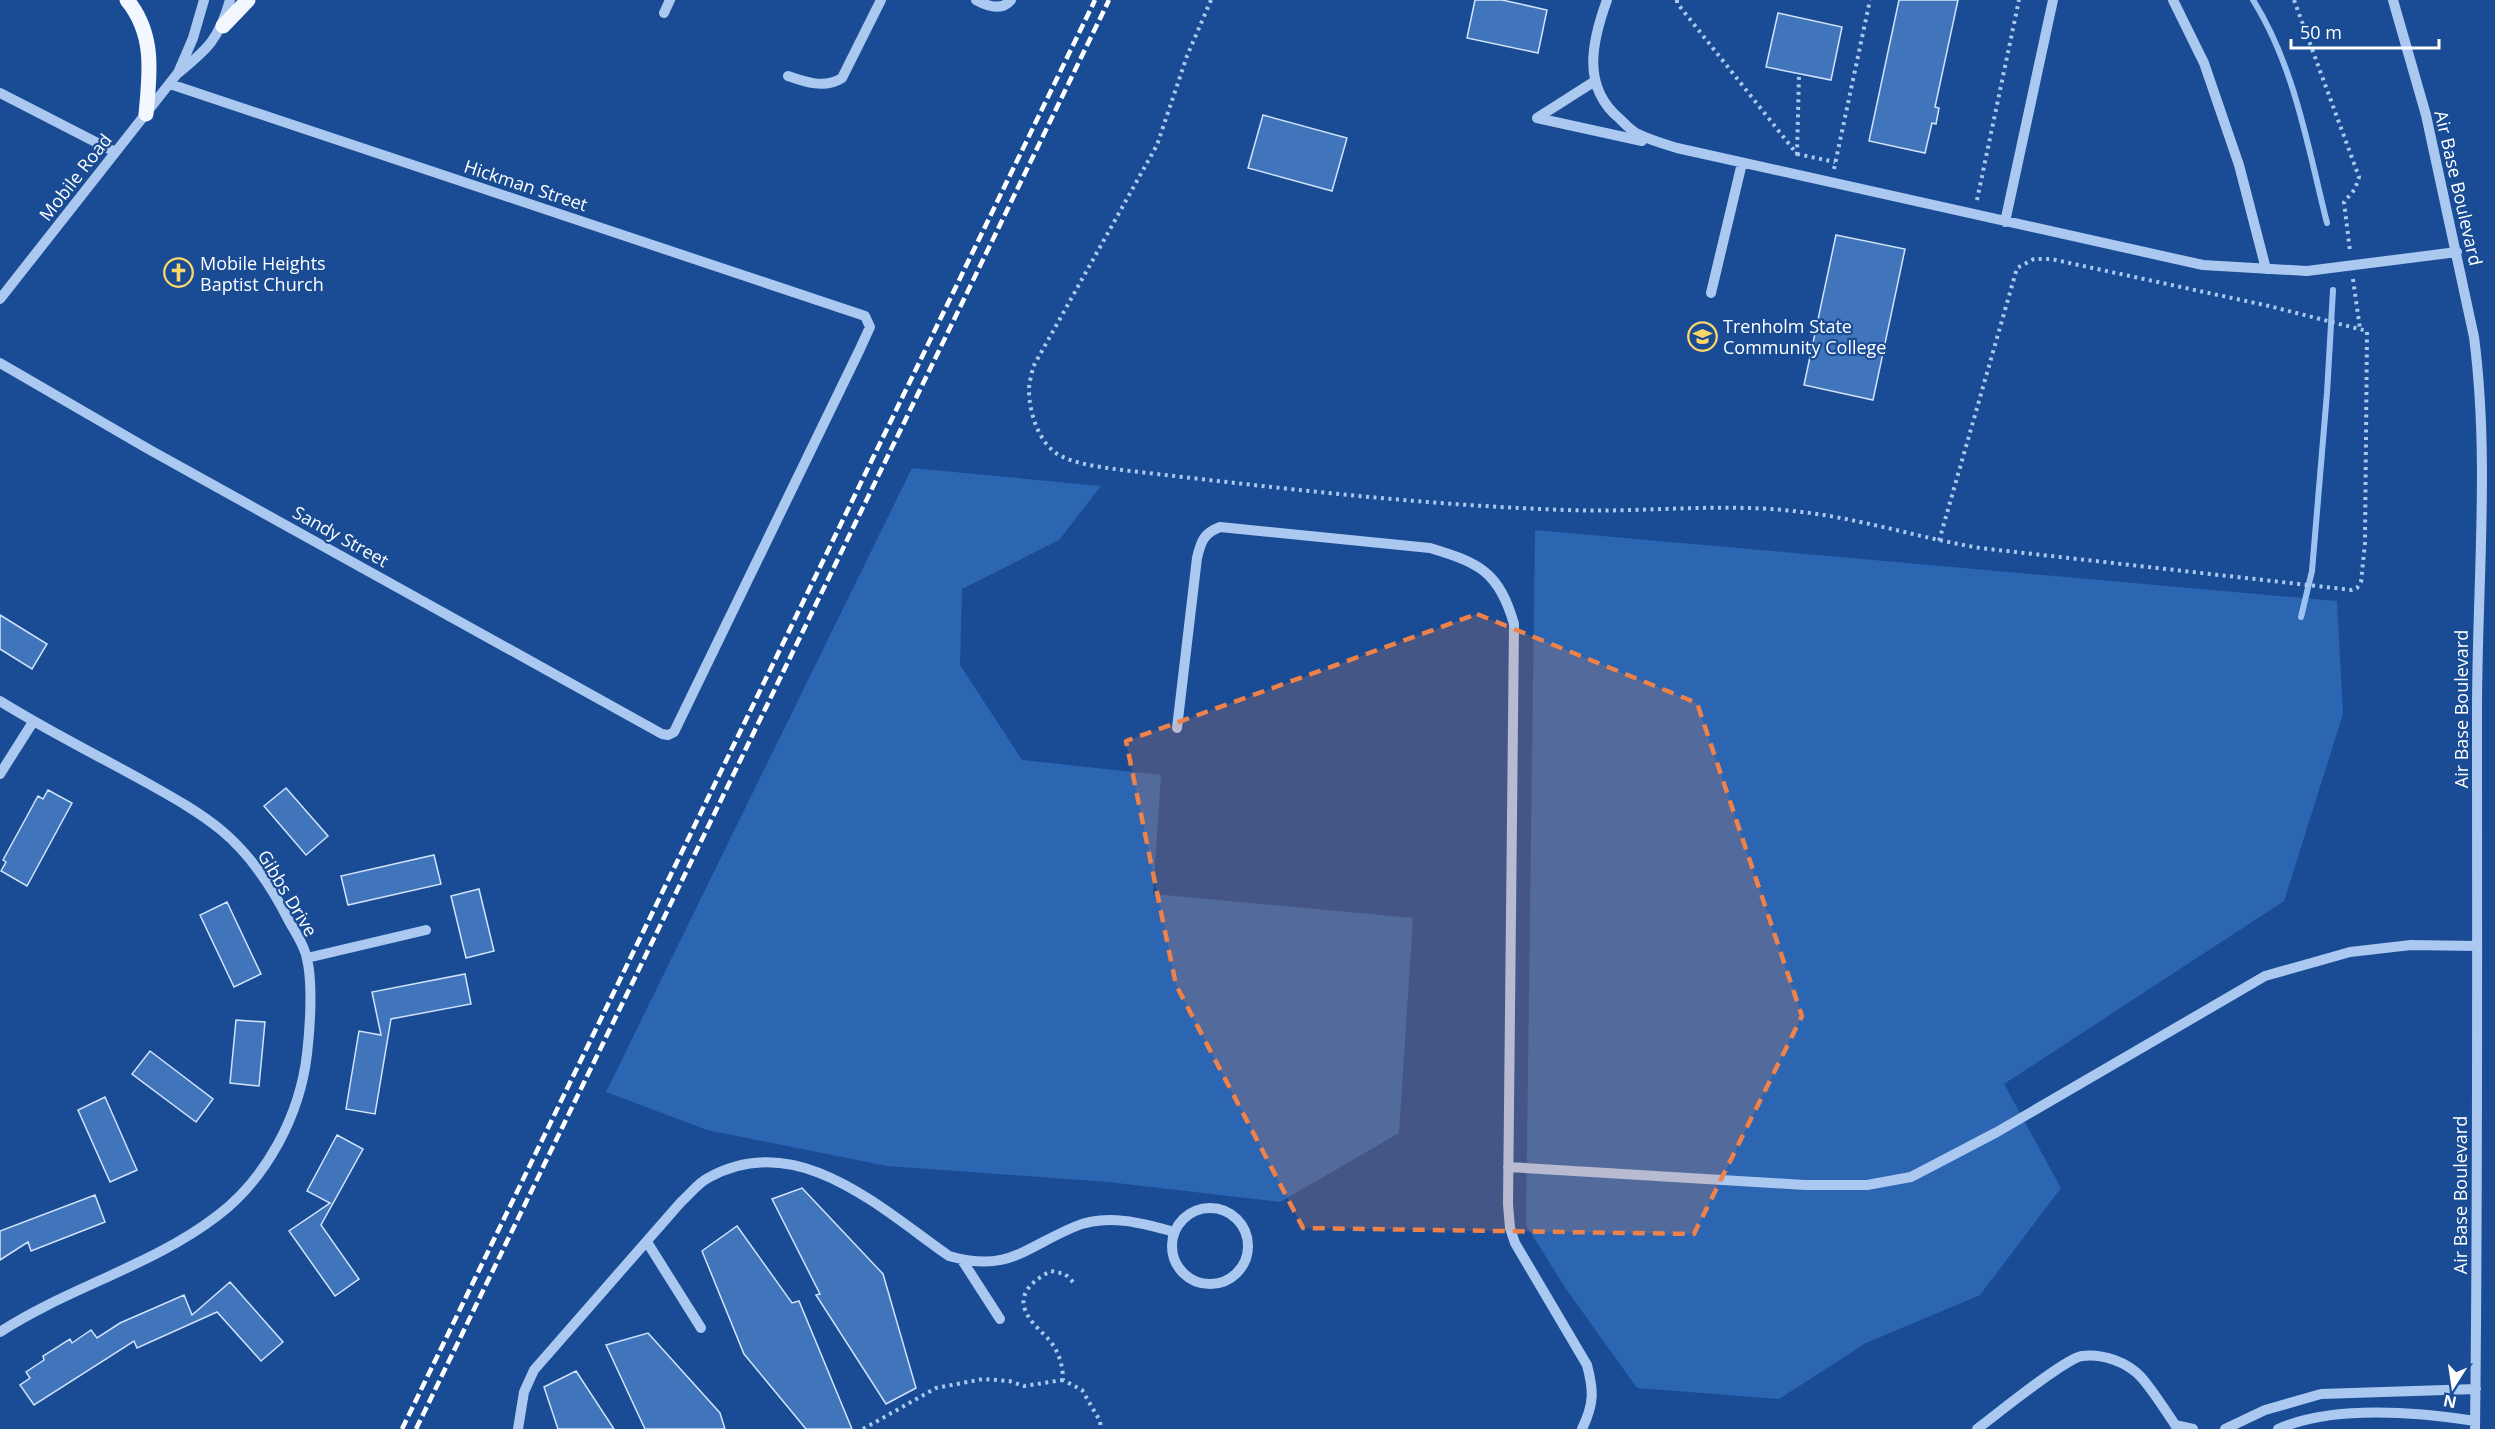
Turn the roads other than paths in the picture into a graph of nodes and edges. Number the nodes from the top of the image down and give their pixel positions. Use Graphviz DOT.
graph roads {
  1 [pos="127,0"];
  2 [pos="204,0"];
  3 [pos="230,0"];
  4 [pos="248,0"];
  5 [pos="670,0"];
  6 [pos="880,0"];
  7 [pos="976,0"];
  8 [pos="1011,0"];
  9 [pos="1607,0"];
  10 [pos="2053,0"];
  11 [pos="2172,0"];
  12 [pos="2393,0"];
  13 [pos="664,13"];
  14 [pos="223,26"];
  15 [pos="177,74"];
  16 [pos="788,76"];
  17 [pos="1595,81"];
  18 [pos="170,84"];
  19 [pos="0,93"];
  20 [pos="146,114"];
  21 [pos="1677,148"];
  22 [pos="115,152"];
  23 [pos="1742,163"];
  24 [pos="2005,222"];
  25 [pos="2457,252"];
  26 [pos="2266,269"];
  27 [pos="1711,293"];
  28 [pos="0,300"];
  29 [pos="0,363"];
  30 [pos="0,701"];
  31 [pos="33,722"];
  32 [pos="1177,728"];
  33 [pos="668,735"];
  34 [pos="0,774"];
  35 [pos="426,930"];
  36 [pos="2477,946"];
  37 [pos="308,958"];
  38 [pos="1508,1167"];
  39 [pos="1174,1233"];
  40 [pos="647,1242"];
  41 [pos="962,1260"];
  42 [pos="1000,1319"];
  43 [pos="701,1328"];
  44 [pos="0,1332"];
  45 [pos="2476,1389"];
  46 [pos="2475,1425"];
  47 [pos="2177,1427"];
  48 [pos="518,1429"];
  49 [pos="1582,1429"];
  50 [pos="1977,1429"];
  51 [pos="2193,1429"];
  52 [pos="2225,1429"];
  53 [pos="2278,1429"];
  1 -- 20 [label="main road"];
  2 -- 15 [label="street, Mobile Road"];
  3 -- 14 [label="street, Mobile Road"];
  4 -- 14 [label="main road"];
  5 -- 13 [label="street"];
  6 -- 16 [label="street"];
  7 -- 8 [label="street"];
  9 -- 17 [label="street"];
  10 -- 24 [label="street"];
  11 -- 26 [label="street"];
  12 -- 25 [label="street, Air Base Boulevard"];
  14 -- 15 [label="street, Mobile Road"];
  15 -- 18 [label="street, Mobile Road"];
  17 -- 21 [label="street"];
  17 -- 21 [label="street"];
  18 -- 20 [label="street, Mobile Road"];
  18 -- 33 [label="street, Hickman Street"];
  19 -- 22 [label="street"];
  20 -- 22 [label="street, Mobile Road"];
  21 -- 23 [label="street"];
  22 -- 28 [label="street, Mobile Road"];
  23 -- 24 [label="street"];
  23 -- 27 [label="street"];
  24 -- 26 [label="street"];
  25 -- 26 [label="street"];
  25 -- 36 [label="street, Air Base Boulevard"];
  29 -- 33 [label="street, Sandy Street"];
  30 -- 31 [label="street, Gibbs Drive"];
  31 -- 34 [label="street"];
  31 -- 37 [label="street, Gibbs Drive"];
  32 -- 38 [label="street"];
  35 -- 37 [label="street"];
  36 -- 38 [label="street"];
  36 -- 45 [label="street, Air Base Boulevard"];
  37 -- 44 [label="street, Gibbs Drive"];
  38 -- 49 [label="street"];
  39 -- 39 [label="street"];
  39 -- 41 [label="street"];
  40 -- 41 [label="street"];
  40 -- 43 [label="street"];
  40 -- 48 [label="street"];
  41 -- 42 [label="street"];
  45 -- 46 [label="street, Air Base Boulevard"];
  45 -- 52 [label="street"];
  46 -- 53 [label="street"];
  47 -- 50 [label="street"];
  47 -- 51 [label="street"];
}
